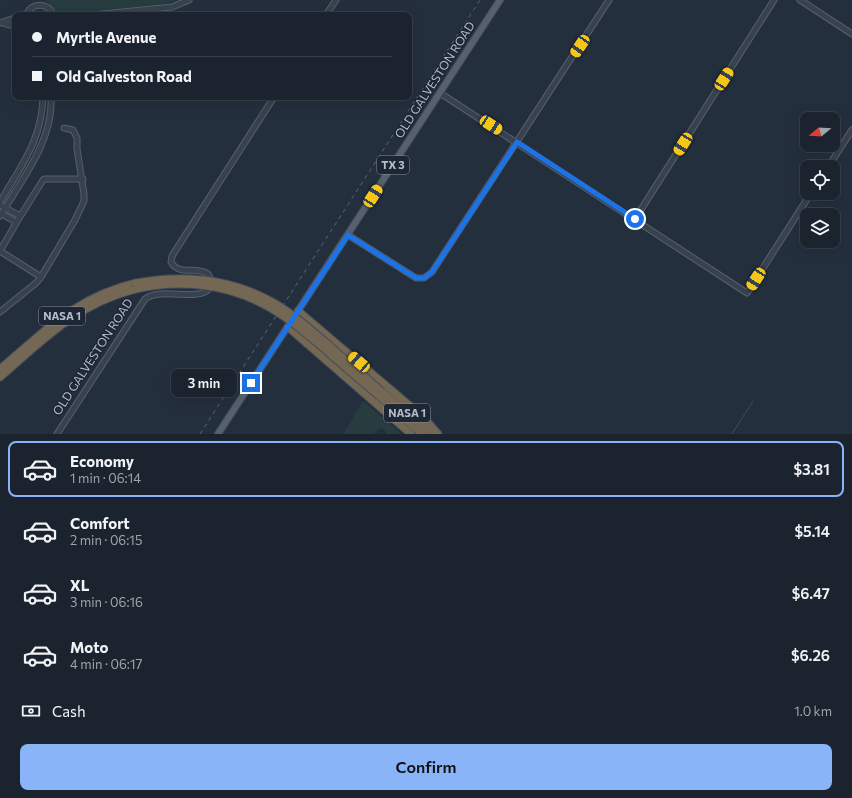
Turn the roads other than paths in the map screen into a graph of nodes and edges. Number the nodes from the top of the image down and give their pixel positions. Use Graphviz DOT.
graph roads {
  1 [pos="190,0"];
  2 [pos="336,0"];
  3 [pos="500,0"];
  4 [pos="609,0"];
  5 [pos="774,0"];
  6 [pos="800,0"];
  7 [pos="36,3"];
  8 [pos="42,3"];
  9 [pos="28,12"];
  10 [pos="52,12"];
  11 [pos="122,12"];
  12 [pos="328,12"];
  13 [pos="12,19"];
  14 [pos="2,23"];
  15 [pos="12,24"];
  16 [pos="852,34"];
  17 [pos="440,93"];
  18 [pos="43,100"];
  19 [pos="51,100"];
  20 [pos="272,100"];
  21 [pos="64,128"];
  22 [pos="852,130"];
  23 [pos="517,142"];
  24 [pos="833,160"];
  25 [pos="83,179"];
  26 [pos="807,200"];
  27 [pos="0,202"];
  28 [pos="2,207"];
  29 [pos="0,215"];
  30 [pos="20,216"];
  31 [pos="635,219"];
  32 [pos="16,222"];
  33 [pos="348,235"];
  34 [pos="0,251"];
  35 [pos="41,277"];
  36 [pos="298,311"];
  37 [pos="0,312"];
  38 [pos="288,327"];
  39 [pos="348,352"];
  40 [pos="0,369"];
  41 [pos="336,370"];
  42 [pos="0,377"];
  43 [pos="380,394"];
  44 [pos="57,434"];
  45 [pos="218,434"];
  46 [pos="411,434"];
  47 [pos="422,434"];
  48 [pos="432,434"];
  49 [pos="438,434"];
  1 -- 11 [label="street"];
  2 -- 12 [label="street"];
  3 -- 17 [label="main road, OLD GALVESTON ROAD / TX 3"];
  4 -- 23 [label="street"];
  5 -- 31 [label="street"];
  6 -- 16 [label="street"];
  7 -- 8 [label="street"];
  7 -- 9 [label="street"];
  8 -- 10 [label="street"];
  13 -- 14 [label="street"];
  14 -- 15 [label="street"];
  17 -- 23 [label="street"];
  17 -- 33 [label="main road, OLD GALVESTON ROAD / TX 3"];
  18 -- 27 [label="street"];
  19 -- 28 [label="street"];
  20 -- 44 [label="street, OLD GALVESTON ROAD"];
  21 -- 25 [label="street"];
  22 -- 24 [label="street"];
  23 -- 31 [label="street"];
  23 -- 33 [label="street"];
  25 -- 30 [label="street"];
  25 -- 35 [label="street"];
  26 -- 31 [label="street"];
  28 -- 29 [label="street"];
  28 -- 30 [label="street"];
  29 -- 32 [label="street"];
  30 -- 32 [label="street"];
  32 -- 34 [label="street"];
  33 -- 36 [label="main road, OLD GALVESTON ROAD / TX 3"];
  34 -- 35 [label="street"];
  35 -- 37 [label="street"];
  36 -- 38 [label="main road, OLD GALVESTON ROAD / TX 3"];
  36 -- 39 [label="highway"];
  38 -- 41 [label="highway"];
  38 -- 45 [label="main road, OLD GALVESTON ROAD / TX 3"];
  39 -- 41 [label="highway"];
  39 -- 49 [label="highway"];
  40 -- 43 [label="highway, NASA 1, bridge"];
  41 -- 46 [label="highway"];
  42 -- 43 [label="highway, NASA 1, bridge"];
  43 -- 47 [label="highway, NASA 1"];
  43 -- 48 [label="highway, NASA 1"];
}
